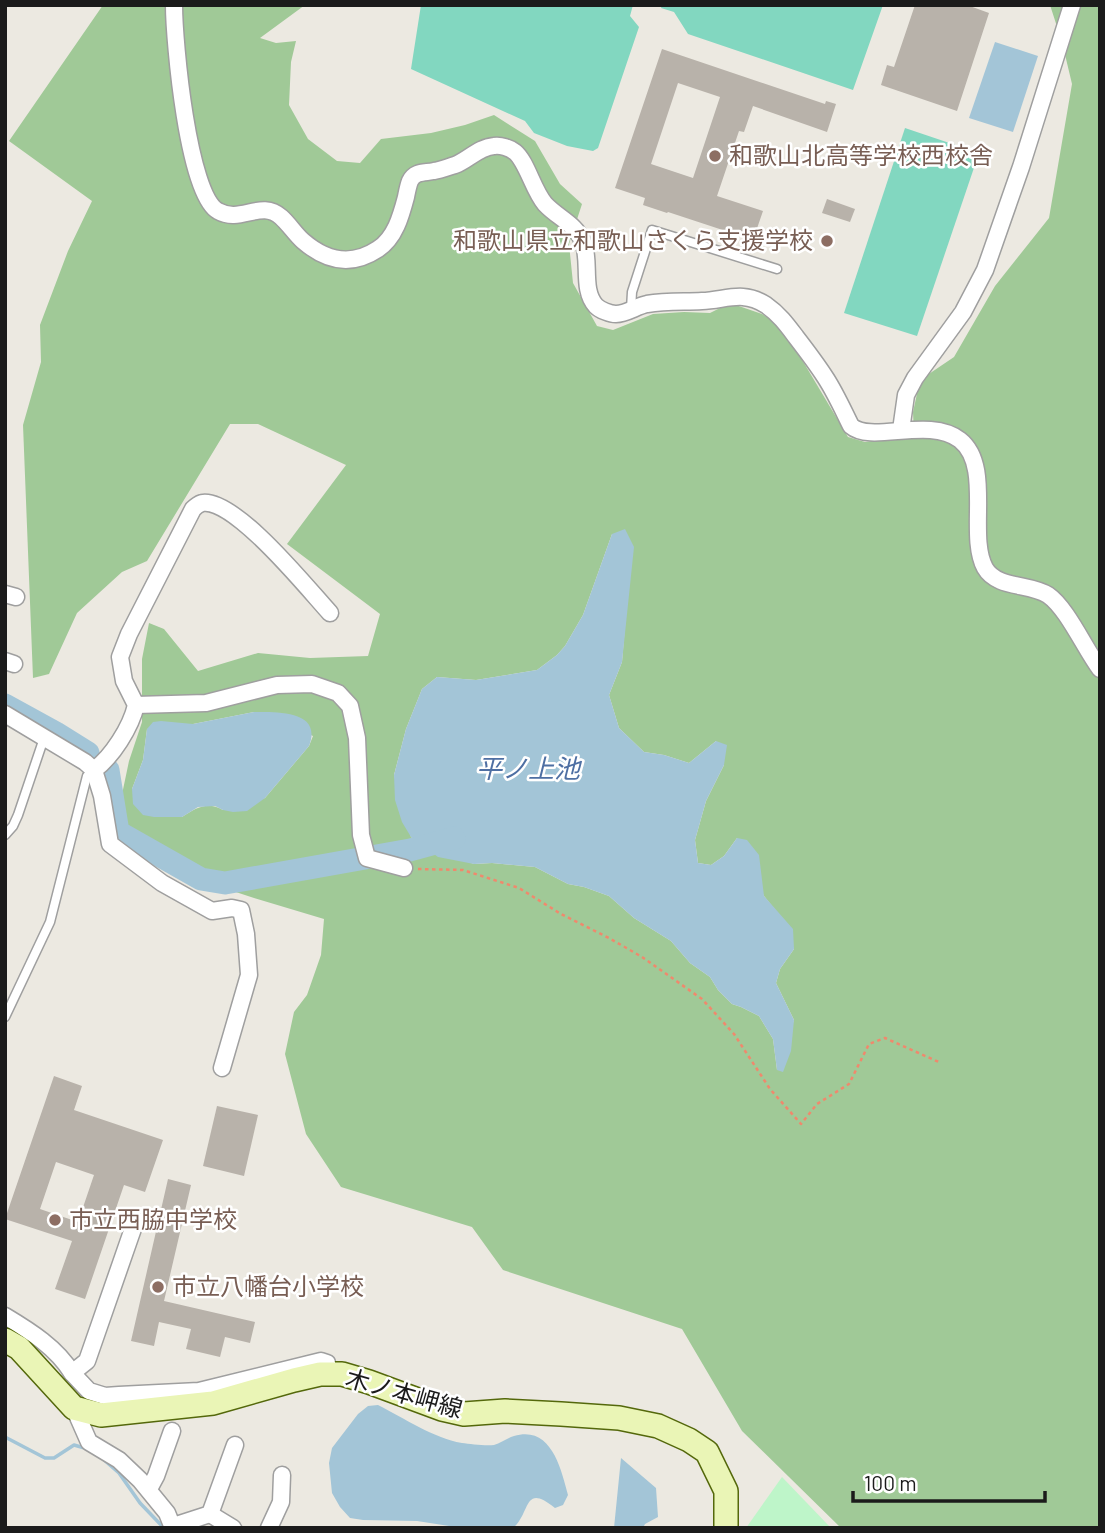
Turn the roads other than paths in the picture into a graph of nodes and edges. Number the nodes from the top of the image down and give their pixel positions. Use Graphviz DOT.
graph roads {
  1 [pos="174,5"];
  2 [pos="1072,5"];
  3 [pos="777,269"];
  4 [pos="631,309"];
  5 [pos="901,430"];
  6 [pos="330,613"];
  7 [pos="1100,669"];
  8 [pos="136,705"];
  9 [pos="5,714"];
  10 [pos="44,738"];
  11 [pos="94,770"];
  12 [pos="5,835"];
  13 [pos="404,868"];
  14 [pos="5,1017"];
  15 [pos="222,1068"];
  16 [pos="136,1220"];
  17 [pos="5,1316"];
  18 [pos="5,1340"];
  19 [pos="72,1373"];
  20 [pos="328,1374"];
  21 [pos="74,1408"];
  22 [pos="172,1431"];
  23 [pos="235,1445"];
  24 [pos="282,1475"];
  25 [pos="149,1489"];
  26 [pos="210,1514"];
  27 [pos="173,1527"];
  28 [pos="233,1528"];
  29 [pos="269,1528"];
  30 [pos="726,1528"];
  1 -- 4 [label="street"];
  2 -- 5 [label="street"];
  3 -- 4 [label="lane"];
  4 -- 5 [label="street"];
  5 -- 7 [label="street"];
  6 -- 8 [label="street"];
  8 -- 11 [label="street"];
  8 -- 13 [label="street"];
  9 -- 10 [label="street"];
  10 -- 11 [label="street"];
  10 -- 12 [label="lane"];
  11 -- 14 [label="lane"];
  11 -- 15 [label="street"];
  16 -- 19 [label="street"];
  17 -- 19 [label="street"];
  18 -- 21 [label="main road"];
  19 -- 20 [label="street"];
  20 -- 21 [label="main road, 木ノ本岬線"];
  20 -- 30 [label="main road, 木ノ本岬線"];
  21 -- 25 [label="street"];
  22 -- 25 [label="street"];
  23 -- 26 [label="street"];
  24 -- 29 [label="street"];
  25 -- 27 [label="street"];
  26 -- 27 [label="street"];
  26 -- 28 [label="street"];
}
